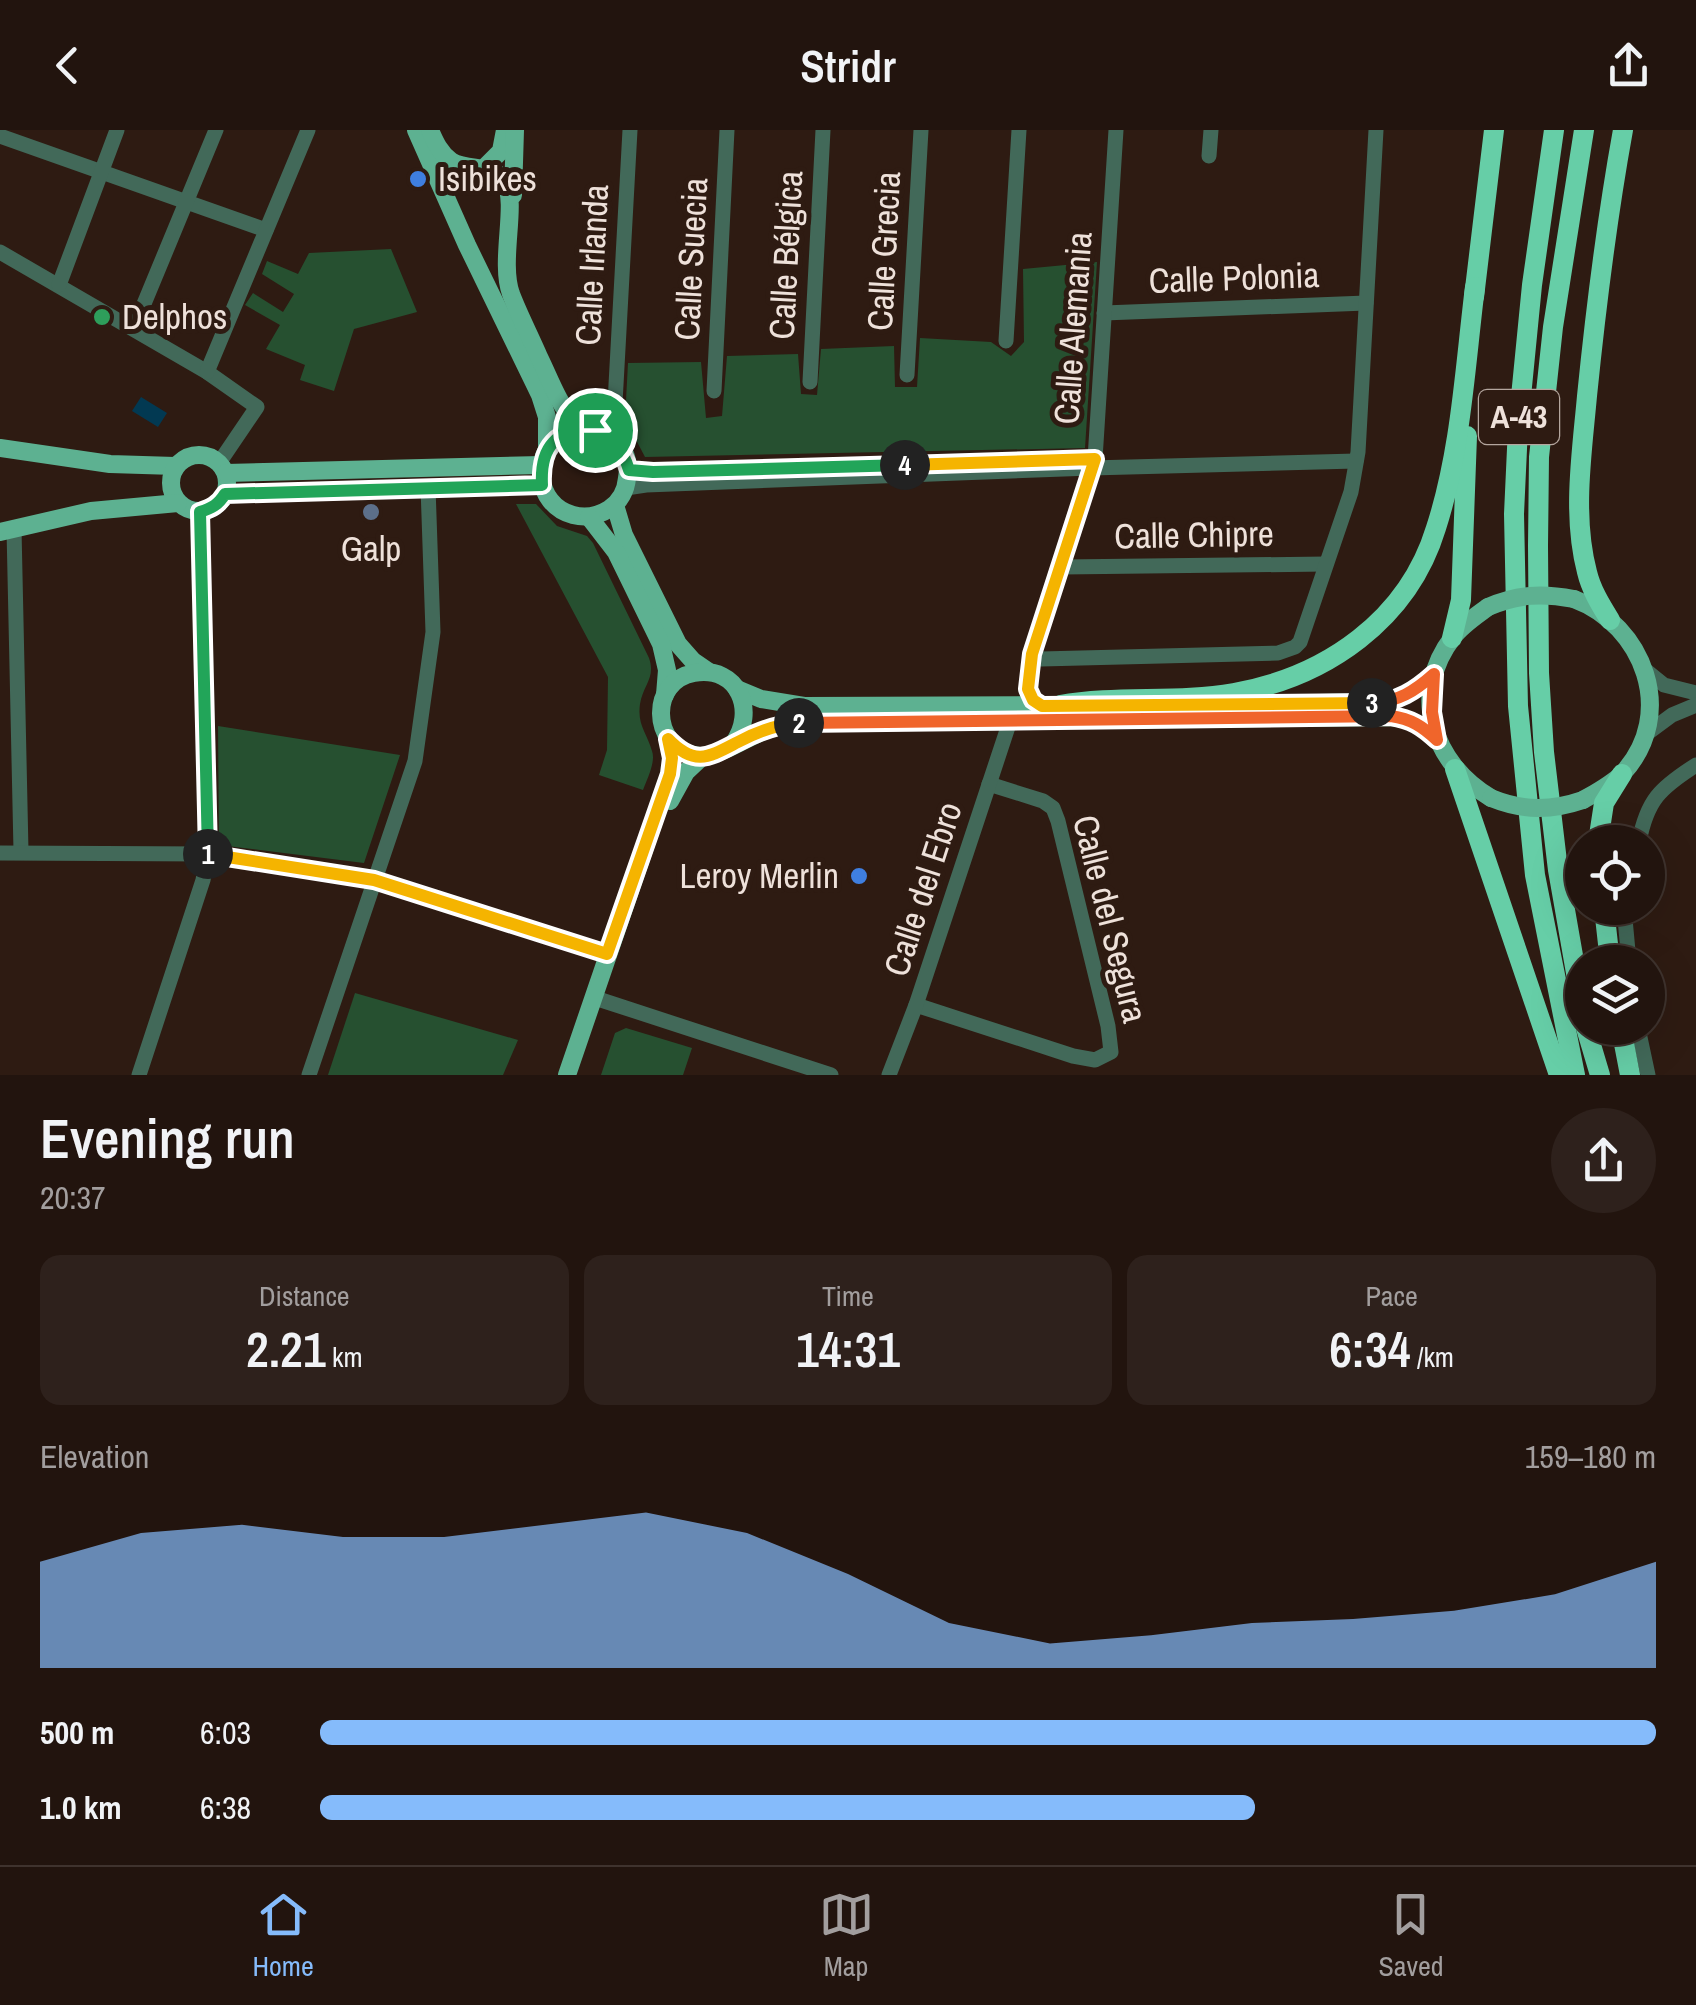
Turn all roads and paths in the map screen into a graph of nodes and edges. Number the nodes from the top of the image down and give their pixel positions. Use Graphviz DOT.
graph roads {
  1 [pos="42,130"];
  2 [pos="118,130"];
  3 [pos="216,130"];
  4 [pos="308,130"];
  5 [pos="416,130"];
  6 [pos="430,130"];
  7 [pos="505,130"];
  8 [pos="515,130"];
  9 [pos="630,130"];
  10 [pos="727,130"];
  11 [pos="822,130"];
  12 [pos="921,130"];
  13 [pos="1018,130"];
  14 [pos="1116,130"];
  15 [pos="1211,130"];
  16 [pos="1376,130"];
  17 [pos="1494,130"];
  18 [pos="1554,130"];
  19 [pos="1584,130"];
  20 [pos="1623,130"];
  21 [pos="0,136"];
  22 [pos="36,148"];
  23 [pos="1209,156"];
  24 [pos="478,169"];
  25 [pos="102,172"];
  26 [pos="186,202"];
  27 [pos="449,206"];
  28 [pos="508,210"];
  29 [pos="266,230"];
  30 [pos="0,252"];
  31 [pos="59,285"];
  32 [pos="1475,288"];
  33 [pos="1366,303"];
  34 [pos="1104,313"];
  35 [pos="134,328"];
  36 [pos="1006,341"];
  37 [pos="207,372"];
  38 [pos="907,374"];
  39 [pos="810,382"];
  40 [pos="714,391"];
  41 [pos="614,403"];
  42 [pos="595,430"];
  43 [pos="0,448"];
  44 [pos="544,457"];
  45 [pos="1357,457"];
  46 [pos="1093,464"];
  47 [pos="175,466"];
  48 [pos="222,468"];
  49 [pos="627,479"];
  50 [pos="542,485"];
  51 [pos="428,487"];
  52 [pos="225,494"];
  53 [pos="178,503"];
  54 [pos="615,504"];
  55 [pos="200,512"];
  56 [pos="589,516"];
  57 [pos="7,530"];
  58 [pos="1326,564"];
  59 [pos="1062,568"];
  60 [pos="1610,620"];
  61 [pos="1452,638"];
  62 [pos="1034,648"];
  63 [pos="1644,668"];
  64 [pos="710,672"];
  65 [pos="1434,674"];
  66 [pos="737,689"];
  67 [pos="1696,693"];
  68 [pos="664,695"];
  69 [pos="1051,705"];
  70 [pos="1696,705"];
  71 [pos="1010,721"];
  72 [pos="1645,734"];
  73 [pos="668,739"];
  74 [pos="1437,740"];
  75 [pos="733,744"];
  76 [pos="702,757"];
  77 [pos="1696,765"];
  78 [pos="1454,769"];
  79 [pos="1622,774"];
  80 [pos="989,784"];
  81 [pos="1601,825"];
  82 [pos="1642,825"];
  83 [pos="21,851"];
  84 [pos="0,853"];
  85 [pos="208,854"];
  86 [pos="374,880"];
  87 [pos="1571,945"];
  88 [pos="607,954"];
  89 [pos="598,1000"];
  90 [pos="916,1005"];
  91 [pos="1591,1045"];
  92 [pos="1624,1045"];
  93 [pos="1642,1045"];
  94 [pos="139,1075"];
  95 [pos="309,1075"];
  96 [pos="570,1075"];
  97 [pos="831,1075"];
  98 [pos="890,1075"];
  99 [pos="1559,1075"];
  100 [pos="1575,1075"];
  101 [pos="1600,1075"];
  102 [pos="1630,1075"];
  103 [pos="1648,1075"];
  1 -- 22 [label="street"];
  2 -- 25 [label="street"];
  3 -- 26 [label="street"];
  4 -- 29 [label="street"];
  5 -- 27 [label="main road"];
  6 -- 24 [label="main road"];
  7 -- 24 [label="main road"];
  8 -- 28 [label="main road"];
  9 -- 41 [label="street, Calle Irlanda"];
  10 -- 40 [label="street, Calle Suecia"];
  11 -- 39 [label="street, Calle Bélgica"];
  12 -- 38 [label="street, Calle Grecia"];
  13 -- 36 [label="street"];
  14 -- 34 [label="street, Calle Alemania"];
  15 -- 23 [label="street"];
  16 -- 33 [label="street"];
  17 -- 32 [label="highway"];
  18 -- 100 [label="highway, A-43"];
  19 -- 87 [label="highway, A-43"];
  20 -- 60 [label="highway"];
  21 -- 22 [label="street"];
  22 -- 25 [label="street"];
  24 -- 27 [label="main road"];
  24 -- 28 [label="main road"];
  25 -- 26 [label="street"];
  25 -- 31 [label="street"];
  26 -- 29 [label="street"];
  26 -- 35 [label="street"];
  27 -- 44 [label="main road"];
  28 -- 42 [label="main road"];
  29 -- 37 [label="street"];
  30 -- 31 [label="street"];
  31 -- 35 [label="street"];
  32 -- 61 [label="highway"];
  32 -- 69 [label="highway"];
  33 -- 34 [label="street, Calle Polonia"];
  33 -- 45 [label="street"];
  34 -- 46 [label="street, Calle Alemania"];
  35 -- 37 [label="street"];
  37 -- 48 [label="street"];
  42 -- 44 [label="main road"];
  42 -- 49 [label="main road"];
  43 -- 47 [label="main road"];
  44 -- 48 [label="main road"];
  44 -- 50 [label="main road"];
  45 -- 46 [label="street"];
  45 -- 58 [label="street"];
  46 -- 49 [label="street"];
  46 -- 59 [label="street, Calle Alemania"];
  47 -- 48 [label="main road"];
  47 -- 53 [label="main road"];
  48 -- 52 [label="main road"];
  49 -- 54 [label="main road"];
  50 -- 51 [label="main road"];
  50 -- 56 [label="main road"];
  51 -- 52 [label="main road"];
  51 -- 86 [label="street"];
  52 -- 55 [label="main road"];
  53 -- 55 [label="main road"];
  53 -- 57 [label="main road"];
  54 -- 56 [label="main road"];
  54 -- 64 [label="main road"];
  55 -- 85 [label="street"];
  56 -- 68 [label="main road"];
  57 -- 83 [label="street"];
  58 -- 59 [label="street, Calle Chipre"];
  58 -- 62 [label="street"];
  59 -- 62 [label="street, Calle Alemania"];
  60 -- 61 [label="main road, bridge"];
  60 -- 63 [label="main road"];
  61 -- 65 [label="main road"];
  62 -- 69 [label="street"];
  63 -- 67 [label="street"];
  63 -- 72 [label="main road"];
  64 -- 66 [label="main road"];
  64 -- 68 [label="main road"];
  65 -- 69 [label="main road"];
  65 -- 74 [label="main road"];
  66 -- 69 [label="main road"];
  66 -- 75 [label="main road"];
  68 -- 73 [label="main road"];
  70 -- 72 [label="street"];
  71 -- 74 [label="main road"];
  71 -- 75 [label="main road"];
  71 -- 80 [label="street, Calle del Ebro"];
  72 -- 79 [label="main road"];
  73 -- 76 [label="main road"];
  73 -- 88 [label="main road"];
  74 -- 78 [label="main road"];
  75 -- 76 [label="main road"];
  76 -- 89 [label="main road"];
  77 -- 82 [label="street"];
  78 -- 79 [label="main road, bridge"];
  78 -- 99 [label="highway"];
  79 -- 81 [label="highway"];
  80 -- 90 [label="street, Calle del Ebro"];
  80 -- 90 [label="street, Calle del Segura"];
  83 -- 84 [label="street"];
  83 -- 85 [label="street"];
  85 -- 86 [label="street"];
  85 -- 94 [label="street"];
  86 -- 88 [label="street"];
  86 -- 95 [label="street"];
  88 -- 96 [label="main road"];
  89 -- 96 [label="main road"];
  89 -- 97 [label="street"];
  90 -- 98 [label="street, Calle del Ebro"];
  91 -- 101 [label="highway"];
  92 -- 102 [label="highway"];
  93 -- 103 [label="street"];
}
